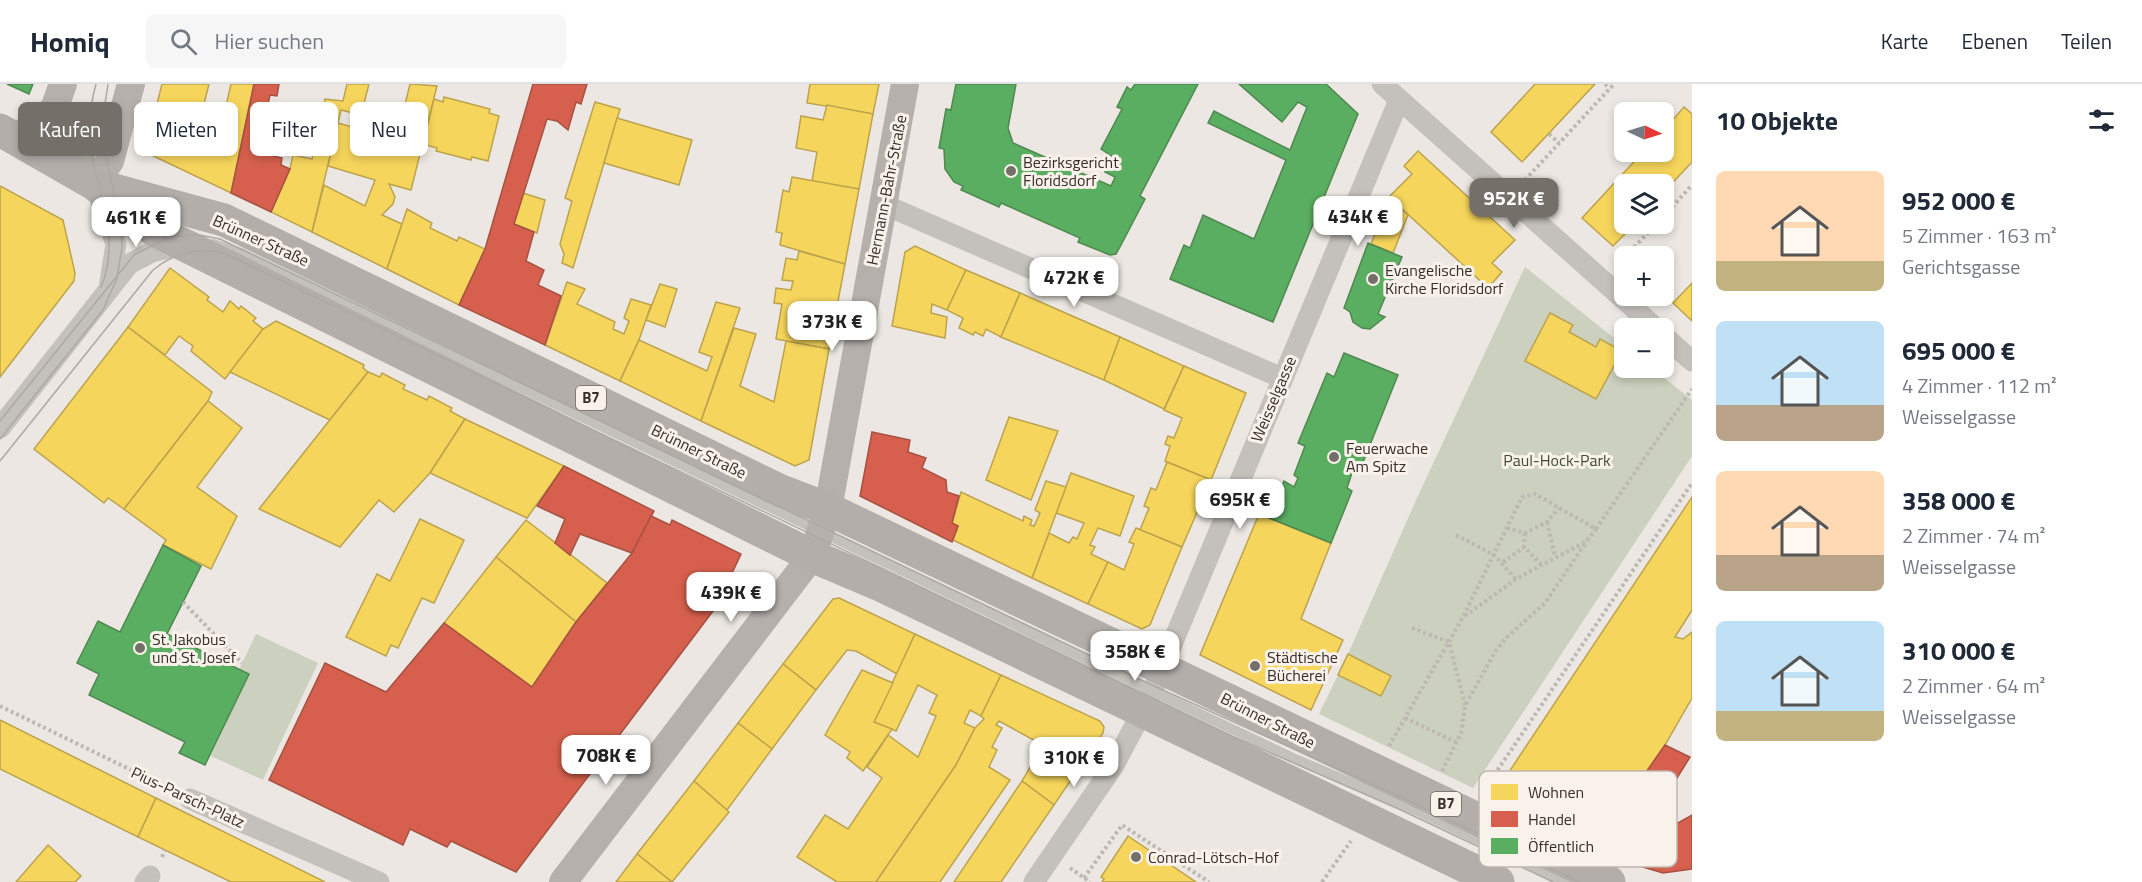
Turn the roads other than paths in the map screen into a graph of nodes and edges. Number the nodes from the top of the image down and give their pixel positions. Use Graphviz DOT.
graph roads {
  1 [pos="131,84"];
  2 [pos="905,84"];
  3 [pos="1382,84"];
  4 [pos="59,97"];
  5 [pos="1399,100"];
  6 [pos="8,134"];
  7 [pos="94,184"];
  8 [pos="883,204"];
  9 [pos="183,244"];
  10 [pos="109,288"];
  11 [pos="1645,318"];
  12 [pos="1674,345"];
  13 [pos="1692,361"];
  14 [pos="1282,378"];
  15 [pos="0,428"];
  16 [pos="820,533"];
  17 [pos="854,550"];
  18 [pos="1152,690"];
  19 [pos="190,799"];
  20 [pos="1479,819"];
  21 [pos="1565,867"];
  22 [pos="1589,880"];
  23 [pos="379,882"];
  24 [pos="562,882"];
  25 [pos="1034,882"];
  26 [pos="1498,882"];
  1 -- 7 [label="main road"];
  2 -- 8 [label="main road, Hermann-Bahr-Straße"];
  3 -- 5 [label="street"];
  4 -- 6 [label="main road"];
  4 -- 7 [label="main road"];
  5 -- 11 [label="street"];
  5 -- 14 [label="street, Weisselgasse"];
  6 -- 7 [label="main road, B7"];
  7 -- 9 [label="main road, Brünner Straße / B7"];
  7 -- 10 [label="street"];
  7 -- 16 [label="main road, Brünner Straße / B7"];
  8 -- 14 [label="street"];
  8 -- 16 [label="main road, Hermann-Bahr-Straße"];
  9 -- 10 [label="street"];
  9 -- 16 [label="main road, Brünner Straße / B7"];
  10 -- 15 [label="street"];
  12 -- 13 [label="street"];
  14 -- 18 [label="street, Weisselgasse"];
  16 -- 17 [label="lane"];
  16 -- 17 [label="lane, Brünner Straße"];
  16 -- 18 [label="main road, Brünner Straße / B7"];
  16 -- 18 [label="main road, Brünner Straße / B7"];
  16 -- 24 [label="main road"];
  17 -- 18 [label="lane, Brünner Straße"];
  18 -- 20 [label="main road, Brünner Straße / B7"];
  18 -- 25 [label="street, Weisselgasse"];
  18 -- 26 [label="main road, Brünner Straße / B7"];
  19 -- 23 [label="street, Pius-Parsch-Platz"];
  21 -- 22 [label="main road, Brünner Straße / B7"];
}
